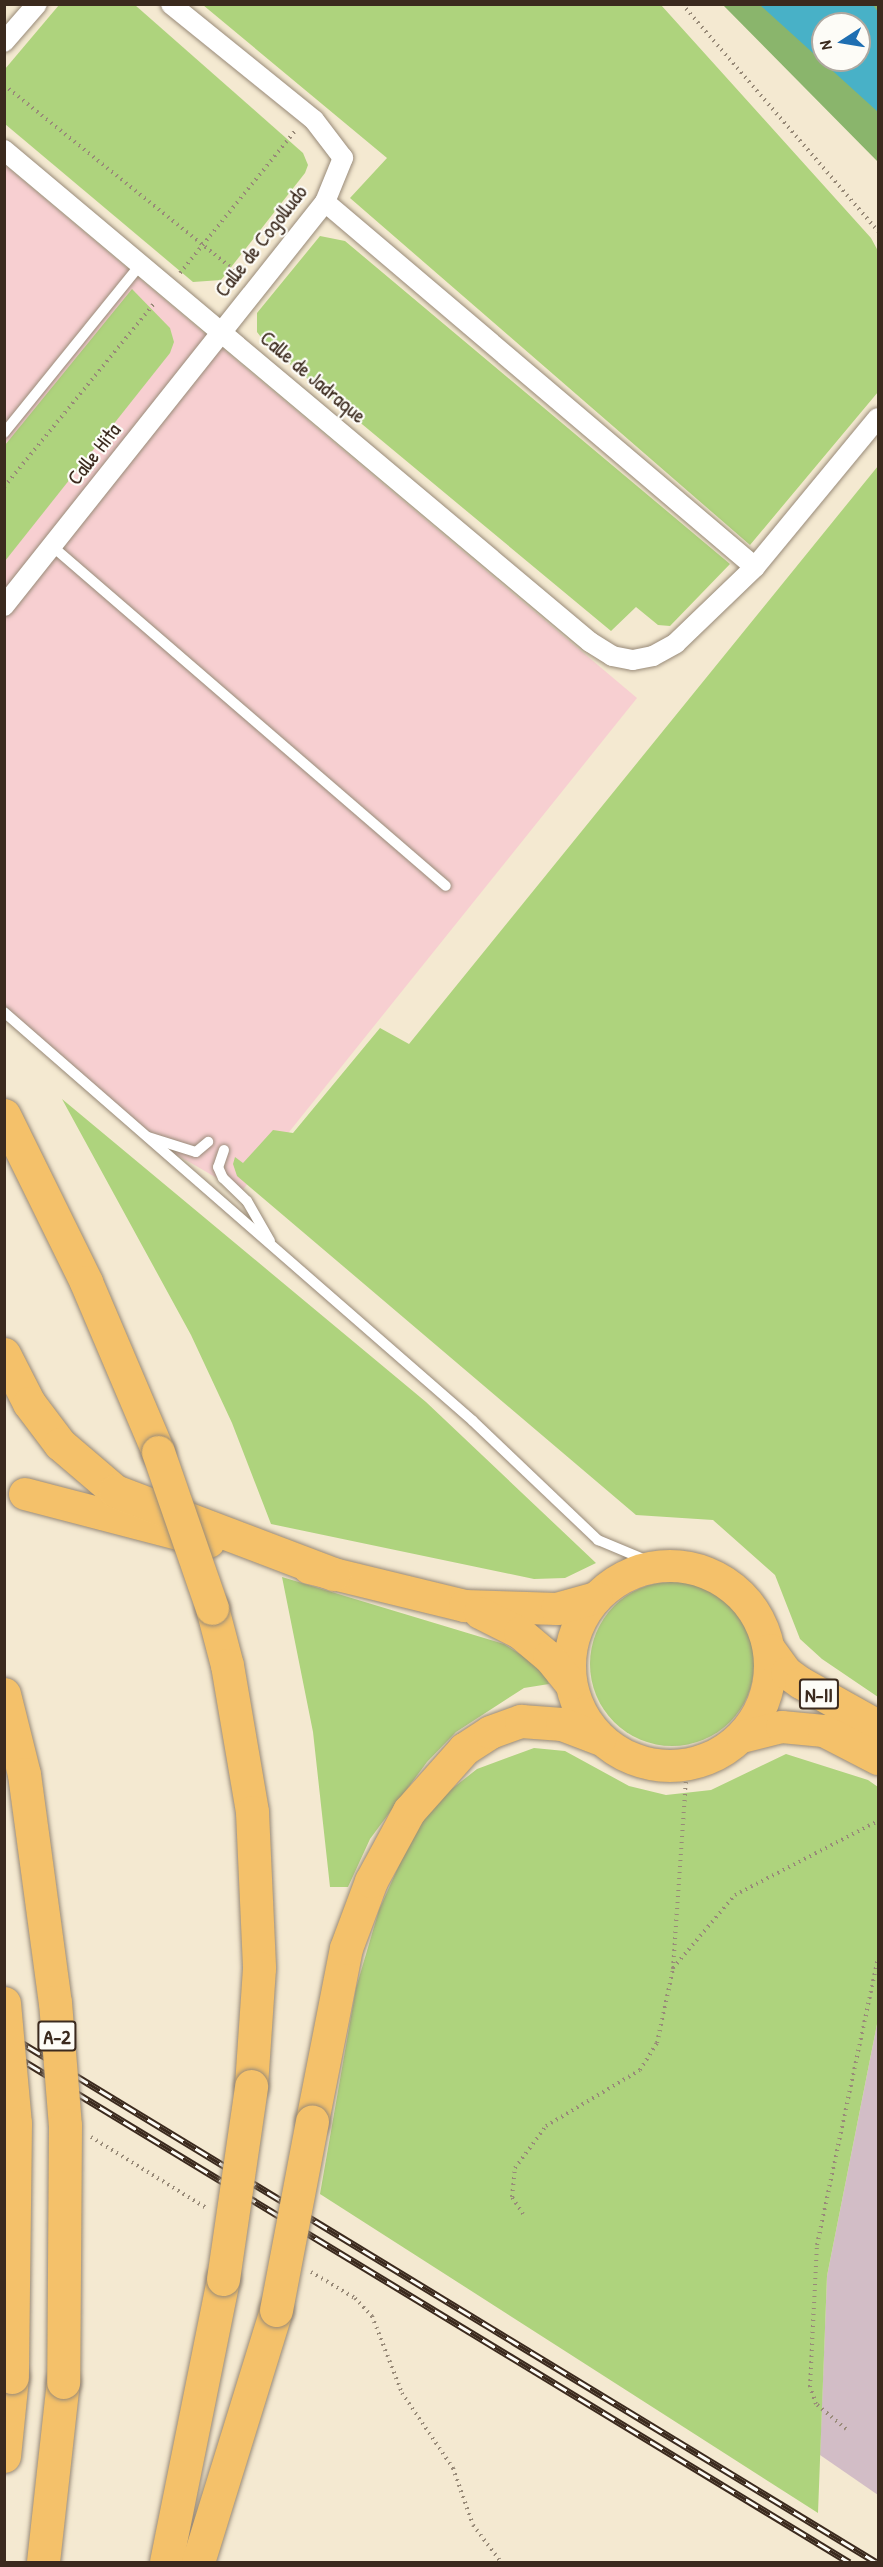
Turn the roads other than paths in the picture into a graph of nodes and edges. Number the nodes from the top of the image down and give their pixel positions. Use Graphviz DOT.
graph roads {
  1 [pos="37,4"];
  2 [pos="171,4"];
  3 [pos="4,42"];
  4 [pos="4,150"];
  5 [pos="325,202"];
  6 [pos="140,265"];
  7 [pos="221,331"];
  8 [pos="879,418"];
  9 [pos="4,433"];
  10 [pos="52,546"];
  11 [pos="755,567"];
  12 [pos="4,606"];
  13 [pos="446,886"];
  14 [pos="4,1012"];
  15 [pos="4,1115"];
  16 [pos="141,1134"];
  17 [pos="208,1142"];
  18 [pos="224,1150"];
  19 [pos="274,1249"];
  20 [pos="4,1354"];
  21 [pos="26,1494"];
  22 [pos="660,1566"];
  23 [pos="334,1575"];
  24 [pos="596,1598"];
  25 [pos="465,1606"];
  26 [pos="770,1650"];
  27 [pos="571,1684"];
  28 [pos="4,1694"];
  29 [pos="879,1726"];
  30 [pos="742,1737"];
  31 [pos="599,1738"];
  32 [pos="879,1759"];
  33 [pos="4,2003"];
  34 [pos="4,2456"];
  35 [pos="43,2562"];
  36 [pos="166,2562"];
  37 [pos="198,2562"];
  1 -- 3 [label="street"];
  2 -- 5 [label="street, Calle de Cogolludo"];
  4 -- 6 [label="street, Calle de Jadraque"];
  5 -- 7 [label="street, Calle de Cogolludo"];
  5 -- 11 [label="street"];
  6 -- 7 [label="street, Calle de Jadraque"];
  6 -- 9 [label="lane"];
  7 -- 10 [label="street, Calle Hita"];
  7 -- 11 [label="street, Calle de Jadraque"];
  8 -- 11 [label="street, Calle de Jadraque"];
  10 -- 12 [label="street, Calle Hita"];
  10 -- 13 [label="lane"];
  14 -- 16 [label="lane"];
  15 -- 36 [label="highway, bridge"];
  16 -- 17 [label="lane"];
  16 -- 19 [label="lane"];
  18 -- 19 [label="lane"];
  19 -- 22 [label="lane"];
  20 -- 23 [label="highway"];
  21 -- 23 [label="main road"];
  22 -- 24 [label="main road"];
  22 -- 26 [label="main road"];
  23 -- 25 [label="main road"];
  24 -- 25 [label="main road"];
  24 -- 27 [label="main road"];
  25 -- 27 [label="main road"];
  26 -- 29 [label="main road, N-II"];
  26 -- 30 [label="main road"];
  27 -- 31 [label="main road"];
  28 -- 35 [label="highway, A-2, bridge"];
  30 -- 31 [label="main road"];
  30 -- 32 [label="main road"];
  31 -- 37 [label="highway, bridge"];
  33 -- 34 [label="highway, A-2, bridge"];
}
